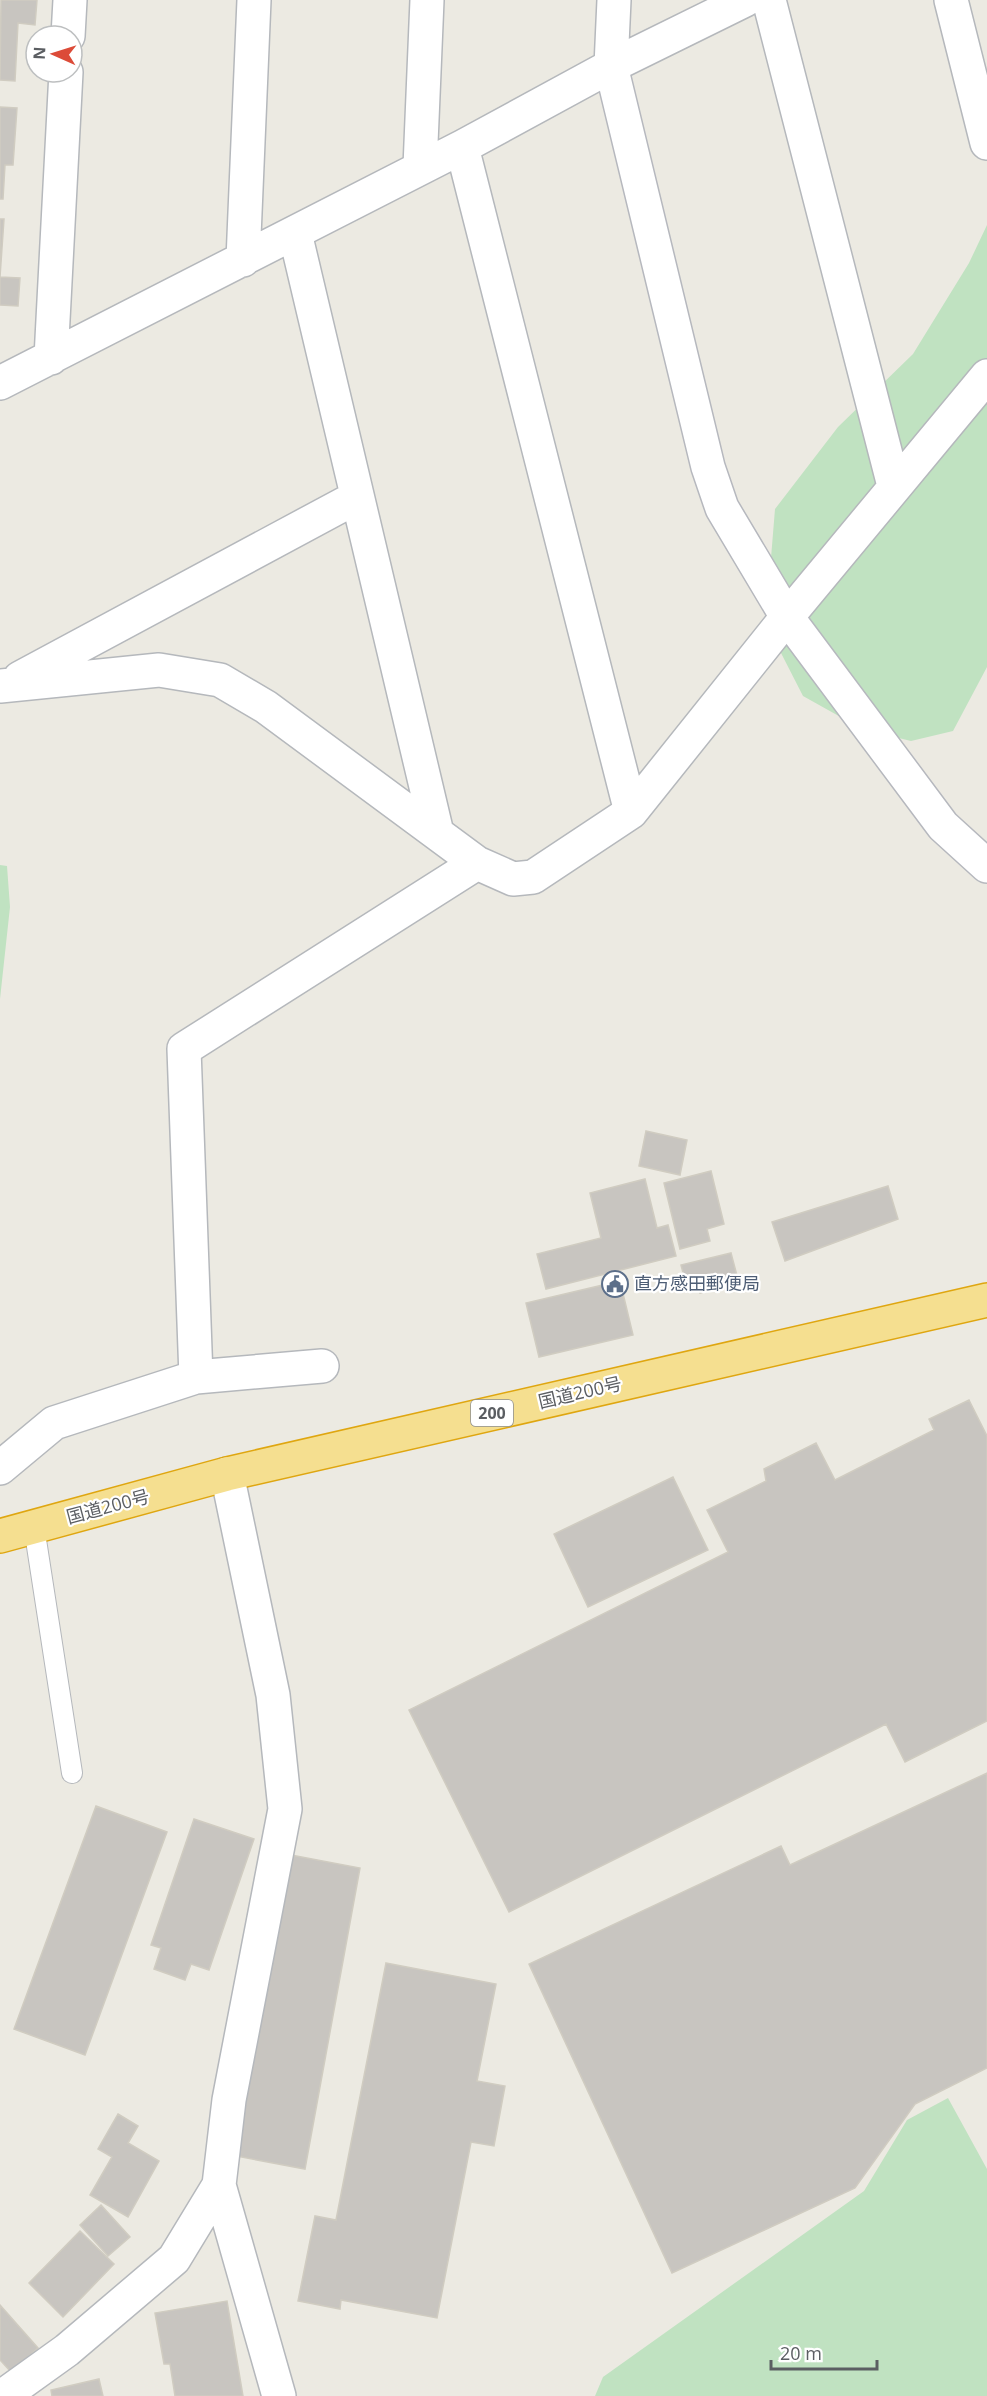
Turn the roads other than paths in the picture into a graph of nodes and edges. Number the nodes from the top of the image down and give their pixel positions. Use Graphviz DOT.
graph roads {
  1 [pos="70,0"];
  2 [pos="254,0"];
  3 [pos="427,0"];
  4 [pos="614,0"];
  5 [pos="745,0"];
  6 [pos="770,0"];
  7 [pos="951,0"];
  8 [pos="69,24"];
  9 [pos="611,66"];
  10 [pos="65,84"];
  11 [pos="987,143"];
  12 [pos="462,147"];
  13 [pos="420,167"];
  14 [pos="295,233"];
  15 [pos="243,260"];
  16 [pos="51,358"];
  17 [pos="987,376"];
  18 [pos="0,383"];
  19 [pos="894,486"];
  20 [pos="357,497"];
  21 [pos="787,617"];
  22 [pos="4,685"];
  23 [pos="631,812"];
  24 [pos="437,834"];
  25 [pos="477,863"];
  26 [pos="987,866"];
  27 [pos="987,1300"];
  28 [pos="322,1366"];
  29 [pos="196,1377"];
  30 [pos="0,1468"];
  31 [pos="227,1474"];
  32 [pos="34,1527"];
  33 [pos="0,1536"];
  34 [pos="72,1773"];
  35 [pos="219,2185"];
  36 [pos="21,2391"];
  37 [pos="279,2396"];
  1 -- 8 [label="street"];
  2 -- 15 [label="street"];
  3 -- 13 [label="street"];
  4 -- 9 [label="street"];
  5 -- 9 [label="street"];
  6 -- 19 [label="street"];
  7 -- 11 [label="street"];
  9 -- 12 [label="street"];
  9 -- 21 [label="street"];
  10 -- 16 [label="street"];
  12 -- 13 [label="street"];
  12 -- 23 [label="street"];
  13 -- 14 [label="street"];
  14 -- 15 [label="street"];
  14 -- 20 [label="street"];
  15 -- 16 [label="street"];
  16 -- 18 [label="street"];
  17 -- 19 [label="street"];
  19 -- 21 [label="street"];
  20 -- 22 [label="street"];
  20 -- 24 [label="street"];
  21 -- 23 [label="street"];
  21 -- 26 [label="street"];
  22 -- 24 [label="street"];
  23 -- 25 [label="street"];
  24 -- 25 [label="street"];
  25 -- 29 [label="street"];
  27 -- 31 [label="highway, 国道200号 / 200"];
  28 -- 29 [label="street"];
  29 -- 30 [label="street"];
  31 -- 32 [label="highway, 国道200号 / 200"];
  31 -- 35 [label="street"];
  32 -- 33 [label="highway, 国道200号 / 200"];
  32 -- 34 [label="lane"];
  35 -- 36 [label="street"];
  35 -- 37 [label="street"];
}
